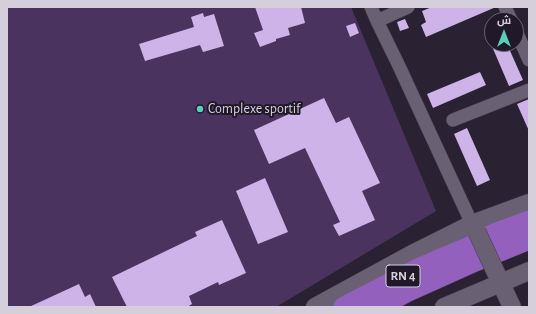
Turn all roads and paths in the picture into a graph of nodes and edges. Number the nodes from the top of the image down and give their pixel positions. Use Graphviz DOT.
graph roads {
  1 [pos="371,7"];
  2 [pos="408,7"];
  3 [pos="377,21"];
  4 [pos="524,49"];
  5 [pos="529,60"];
  6 [pos="529,90"];
  7 [pos="454,120"];
  8 [pos="529,203"];
  9 [pos="529,221"];
  10 [pos="474,228"];
  11 [pos="529,239"];
  12 [pos="529,271"];
  13 [pos="499,279"];
  14 [pos="314,307"];
  15 [pos="344,307"];
  16 [pos="378,307"];
  17 [pos="444,307"];
  18 [pos="512,307"];
  1 -- 3 [label="street"];
  2 -- 3 [label="street"];
  3 -- 10 [label="street"];
  4 -- 5 [label="street"];
  6 -- 7 [label="street"];
  8 -- 10 [label="main road"];
  9 -- 15 [label="highway, RN 4"];
  10 -- 13 [label="main road, bridge"];
  10 -- 14 [label="main road"];
  11 -- 16 [label="highway, RN 4"];
  12 -- 13 [label="main road"];
  13 -- 17 [label="main road"];
  13 -- 18 [label="main road"];
}
